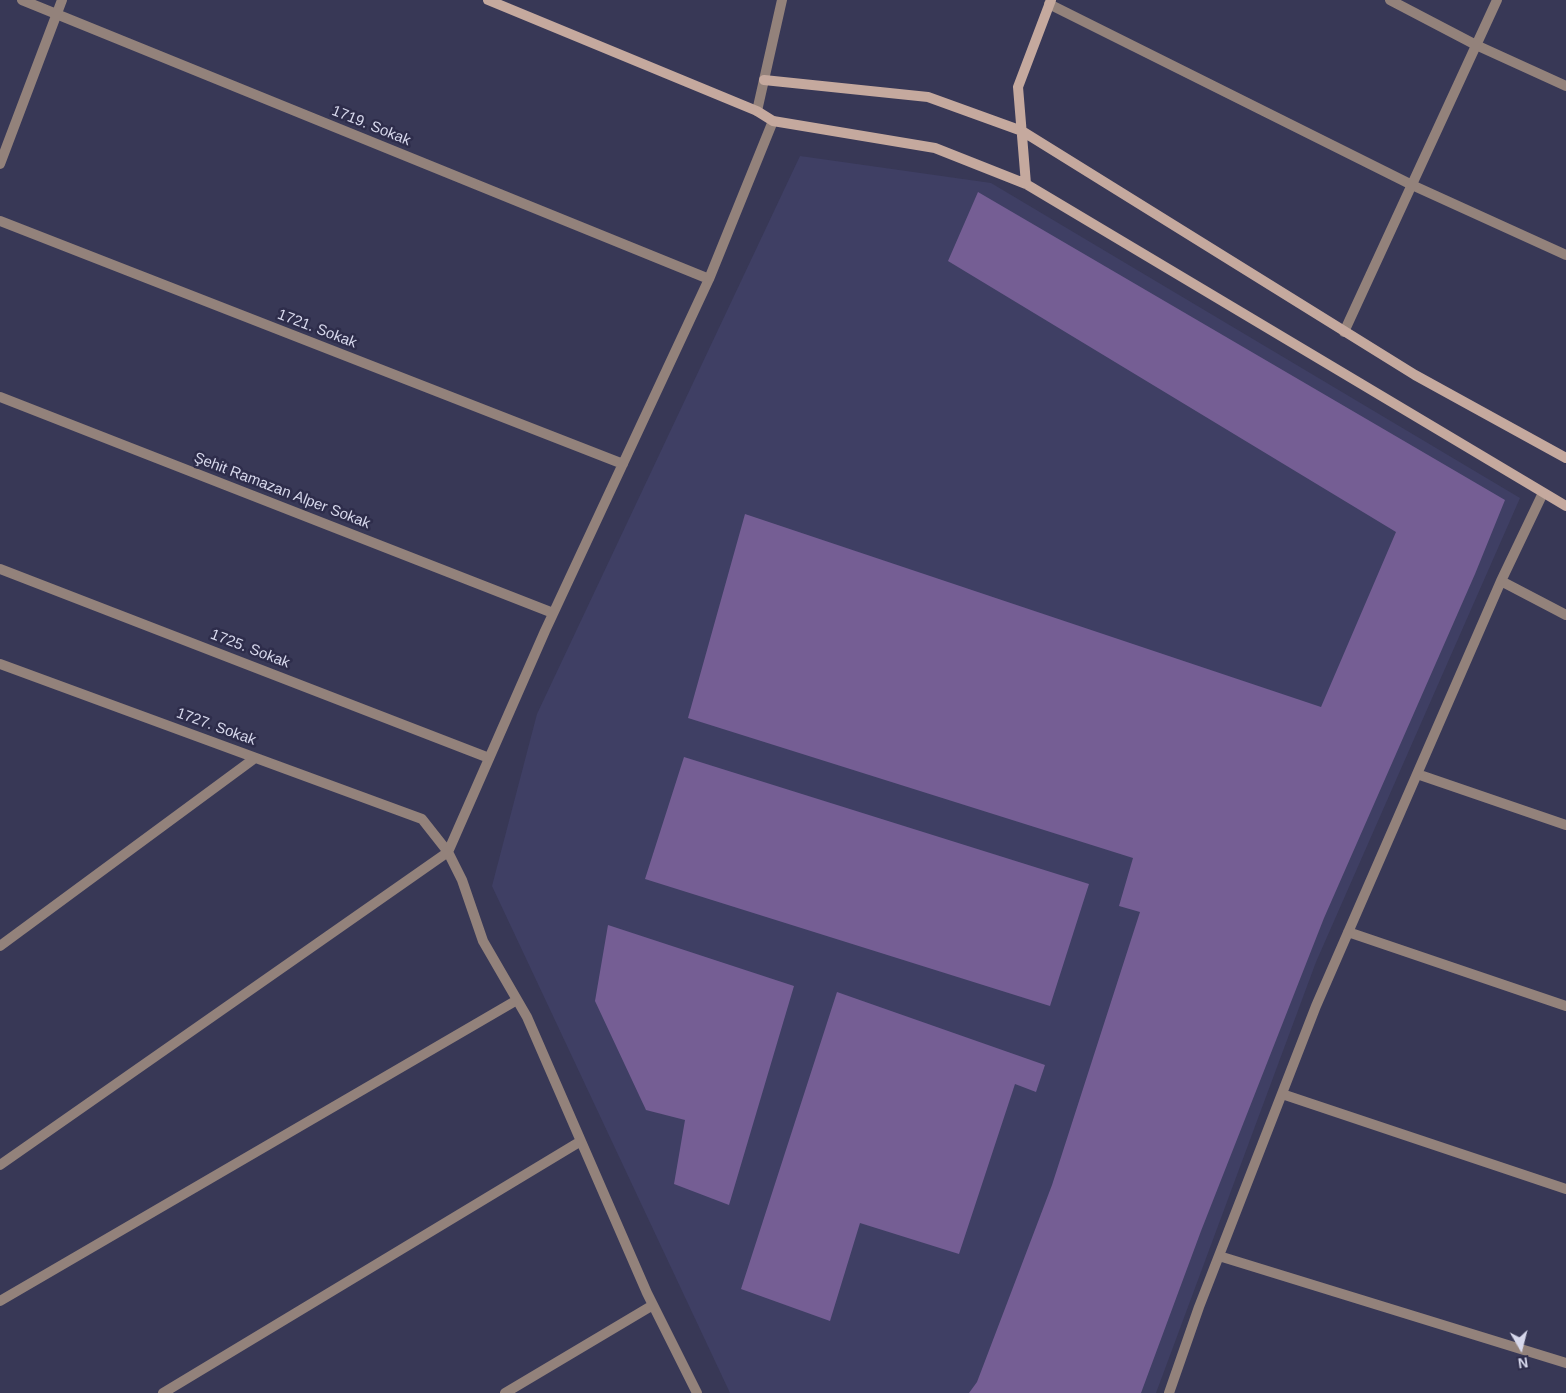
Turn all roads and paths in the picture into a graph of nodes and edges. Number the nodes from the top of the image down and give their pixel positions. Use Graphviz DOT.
graph roads {
  1 [pos="22,0"];
  2 [pos="62,0"];
  3 [pos="488,0"];
  4 [pos="782,0"];
  5 [pos="1390,0"];
  6 [pos="1497,0"];
  7 [pos="1050,2"];
  8 [pos="56,14"];
  9 [pos="1476,45"];
  10 [pos="764,80"];
  11 [pos="1566,86"];
  12 [pos="757,111"];
  13 [pos="773,121"];
  14 [pos="1022,130"];
  15 [pos="0,164"];
  16 [pos="1026,184"];
  17 [pos="1412,185"];
  18 [pos="0,221"];
  19 [pos="1566,254"];
  20 [pos="709,280"];
  21 [pos="1344,332"];
  22 [pos="0,397"];
  23 [pos="1566,458"];
  24 [pos="623,464"];
  25 [pos="1542,493"];
  26 [pos="1566,506"];
  27 [pos="0,569"];
  28 [pos="1502,581"];
  29 [pos="553,613"];
  30 [pos="1566,615"];
  31 [pos="0,664"];
  32 [pos="255,758"];
  33 [pos="489,758"];
  34 [pos="1417,774"];
  35 [pos="1566,825"];
  36 [pos="448,852"];
  37 [pos="1348,932"];
  38 [pos="0,946"];
  39 [pos="517,1000"];
  40 [pos="1566,1006"];
  41 [pos="1282,1094"];
  42 [pos="581,1141"];
  43 [pos="0,1165"];
  44 [pos="1566,1188"];
  45 [pos="1219,1256"];
  46 [pos="0,1301"];
  47 [pos="653,1305"];
  48 [pos="1566,1363"];
  49 [pos="163,1393"];
  50 [pos="504,1393"];
  51 [pos="697,1393"];
  52 [pos="1170,1393"];
  1 -- 8 [label="street, 1719. Sokak"];
  2 -- 8 [label="street"];
  3 -- 12 [label="street"];
  4 -- 10 [label="street"];
  5 -- 9 [label="street"];
  6 -- 9 [label="street"];
  7 -- 14 [label="street"];
  7 -- 17 [label="street"];
  8 -- 15 [label="street"];
  8 -- 20 [label="street, 1719. Sokak"];
  9 -- 11 [label="street"];
  9 -- 17 [label="street"];
  10 -- 12 [label="street"];
  10 -- 14 [label="street"];
  12 -- 13 [label="street"];
  13 -- 16 [label="street"];
  13 -- 20 [label="street"];
  14 -- 16 [label="street"];
  14 -- 21 [label="street"];
  16 -- 25 [label="street"];
  17 -- 19 [label="street"];
  17 -- 21 [label="street"];
  18 -- 24 [label="street, 1721. Sokak"];
  20 -- 24 [label="street"];
  21 -- 23 [label="street"];
  22 -- 29 [label="street, Şehit Ramazan Alper Sokak"];
  24 -- 29 [label="street"];
  25 -- 26 [label="street"];
  25 -- 28 [label="street"];
  27 -- 33 [label="street, 1725. Sokak"];
  28 -- 30 [label="street"];
  28 -- 34 [label="street"];
  29 -- 33 [label="street"];
  31 -- 32 [label="street, 1727. Sokak"];
  32 -- 36 [label="street, 1727. Sokak"];
  32 -- 38 [label="street"];
  33 -- 36 [label="street"];
  34 -- 35 [label="street"];
  34 -- 37 [label="street"];
  36 -- 39 [label="street"];
  36 -- 43 [label="street"];
  37 -- 40 [label="street"];
  37 -- 41 [label="street"];
  39 -- 42 [label="street"];
  39 -- 46 [label="street"];
  41 -- 44 [label="street"];
  41 -- 45 [label="street"];
  42 -- 47 [label="street"];
  42 -- 49 [label="street"];
  45 -- 48 [label="street"];
  45 -- 52 [label="street"];
  47 -- 50 [label="street"];
  47 -- 51 [label="street"];
}
